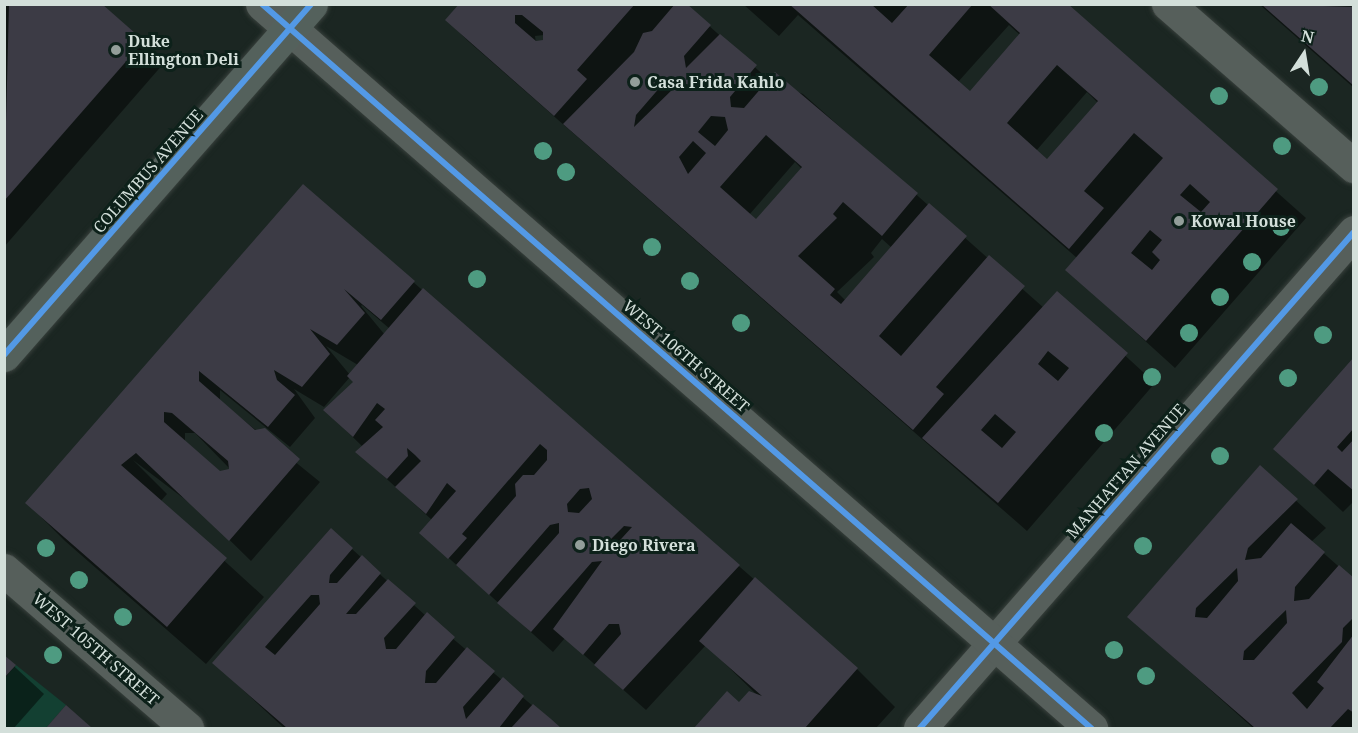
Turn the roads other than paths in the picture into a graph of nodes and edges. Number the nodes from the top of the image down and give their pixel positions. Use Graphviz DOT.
graph roads {
  1 [pos="262,4"];
  2 [pos="311,4"];
  3 [pos="1168,4"];
  4 [pos="290,29"];
  5 [pos="1353,166"];
  6 [pos="1353,232"];
  7 [pos="4,355"];
  8 [pos="4,570"];
  9 [pos="995,642"];
  10 [pos="187,729"];
  11 [pos="920,729"];
  12 [pos="1091,729"];
  1 -- 4 [label="street, WEST 106TH STREET"];
  2 -- 4 [label="main road, COLUMBUS AVENUE"];
  3 -- 5 [label="street"];
  4 -- 7 [label="main road, COLUMBUS AVENUE"];
  4 -- 9 [label="street, WEST 106TH STREET"];
  6 -- 9 [label="street, MANHATTAN AVENUE"];
  8 -- 10 [label="street, WEST 105TH STREET"];
  9 -- 11 [label="street, MANHATTAN AVENUE"];
  9 -- 12 [label="street, WEST 106TH STREET"];
}
